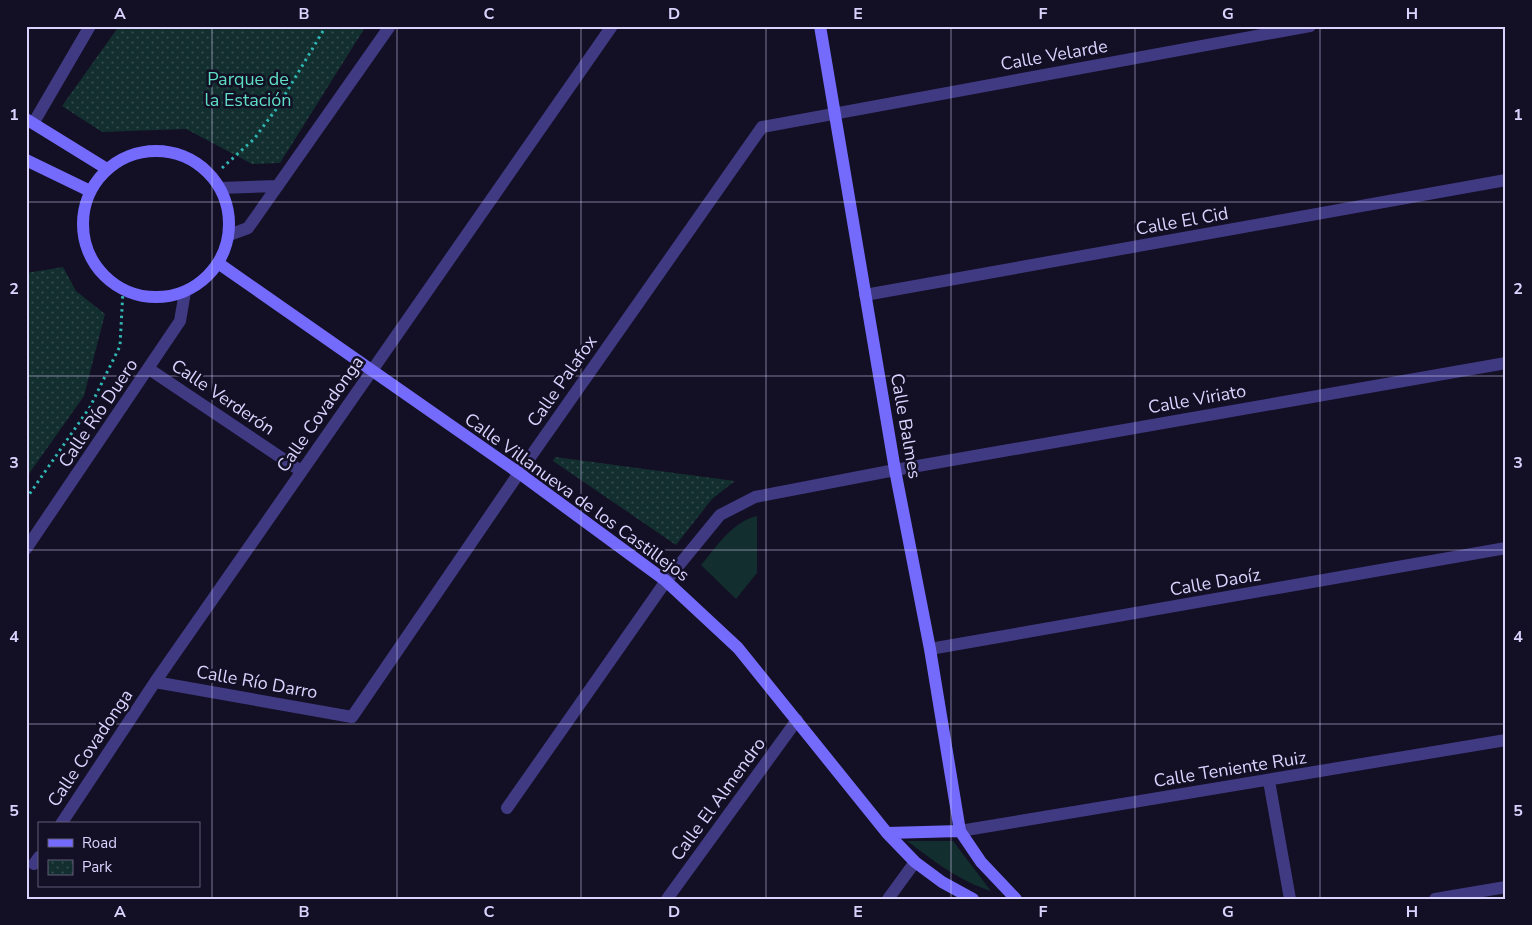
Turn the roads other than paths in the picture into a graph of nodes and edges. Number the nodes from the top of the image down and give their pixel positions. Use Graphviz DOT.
graph roads {
  1 [pos="90,26"];
  2 [pos="390,26"];
  3 [pos="612,26"];
  4 [pos="820,26"];
  5 [pos="1310,26"];
  6 [pos="834,112"];
  7 [pos="30,120"];
  8 [pos="26,160"];
  9 [pos="107,169"];
  10 [pos="1506,180"];
  11 [pos="278,186"];
  12 [pos="220,188"];
  13 [pos="90,191"];
  14 [pos="229,235"];
  15 [pos="218,263"];
  16 [pos="185,292"];
  17 [pos="865,295"];
  18 [pos="1506,363"];
  19 [pos="149,369"];
  20 [pos="372,370"];
  21 [pos="895,470"];
  22 [pos="301,472"];
  23 [pos="519,473"];
  24 [pos="1506,548"];
  25 [pos="26,550"];
  26 [pos="666,581"];
  27 [pos="930,649"];
  28 [pos="155,682"];
  29 [pos="352,717"];
  30 [pos="797,720"];
  31 [pos="1506,740"];
  32 [pos="1269,781"];
  33 [pos="507,808"];
  34 [pos="62,822"];
  35 [pos="960,831"];
  36 [pos="887,833"];
  37 [pos="915,862"];
  38 [pos="1506,887"];
  39 [pos="667,899"];
  40 [pos="888,899"];
  41 [pos="973,899"];
  42 [pos="1016,899"];
  43 [pos="1290,899"];
  44 [pos="1434,899"];
  1 -- 7 [label="street"];
  2 -- 11 [label="street"];
  3 -- 20 [label="street, Calle Covadonga"];
  4 -- 6 [label="street, Calle Balmes"];
  5 -- 6 [label="street, Calle Velarde"];
  6 -- 17 [label="street, Calle Balmes"];
  6 -- 23 [label="street, Calle Palafox"];
  7 -- 9 [label="street"];
  8 -- 13 [label="street"];
  9 -- 12 [label="street"];
  9 -- 13 [label="street"];
  10 -- 17 [label="street, Calle El Cid"];
  11 -- 12 [label="street"];
  11 -- 14 [label="street"];
  12 -- 14 [label="street"];
  13 -- 16 [label="street"];
  14 -- 15 [label="street"];
  15 -- 16 [label="street"];
  15 -- 20 [label="street, Calle Villanueva de los Castillejos"];
  16 -- 19 [label="street, Calle Río Duero"];
  17 -- 21 [label="street, Calle Balmes"];
  18 -- 21 [label="street, Calle Viriato"];
  19 -- 22 [label="street, Calle Verderón"];
  19 -- 25 [label="street, Calle Río Duero"];
  20 -- 22 [label="street, Calle Covadonga"];
  20 -- 23 [label="street, Calle Villanueva de los Castillejos"];
  21 -- 26 [label="street, Calle Viriato"];
  21 -- 27 [label="street, Calle Balmes"];
  22 -- 28 [label="street, Calle Covadonga"];
  23 -- 26 [label="street, Calle Villanueva de los Castillejos"];
  23 -- 29 [label="street, Calle Palafox"];
  24 -- 27 [label="street, Calle Daoíz"];
  26 -- 30 [label="street, Calle Villanueva de los Castillejos"];
  26 -- 33 [label="street, Calle Viriato"];
  27 -- 35 [label="street, Calle Balmes"];
  28 -- 29 [label="street, Calle Río Darro"];
  28 -- 34 [label="street, Calle Covadonga"];
  30 -- 36 [label="street, Calle Villanueva de los Castillejos"];
  30 -- 39 [label="street, Calle El Almendro"];
  31 -- 32 [label="street, Calle Teniente Ruiz"];
  32 -- 35 [label="street, Calle Teniente Ruiz"];
  32 -- 43 [label="street"];
  35 -- 36 [label="street"];
  35 -- 42 [label="street"];
  36 -- 37 [label="street, Calle Villanueva de los Castillejos"];
  37 -- 40 [label="street"];
  37 -- 41 [label="street, Calle Villanueva de los Castillejos"];
  38 -- 44 [label="street"];
}
